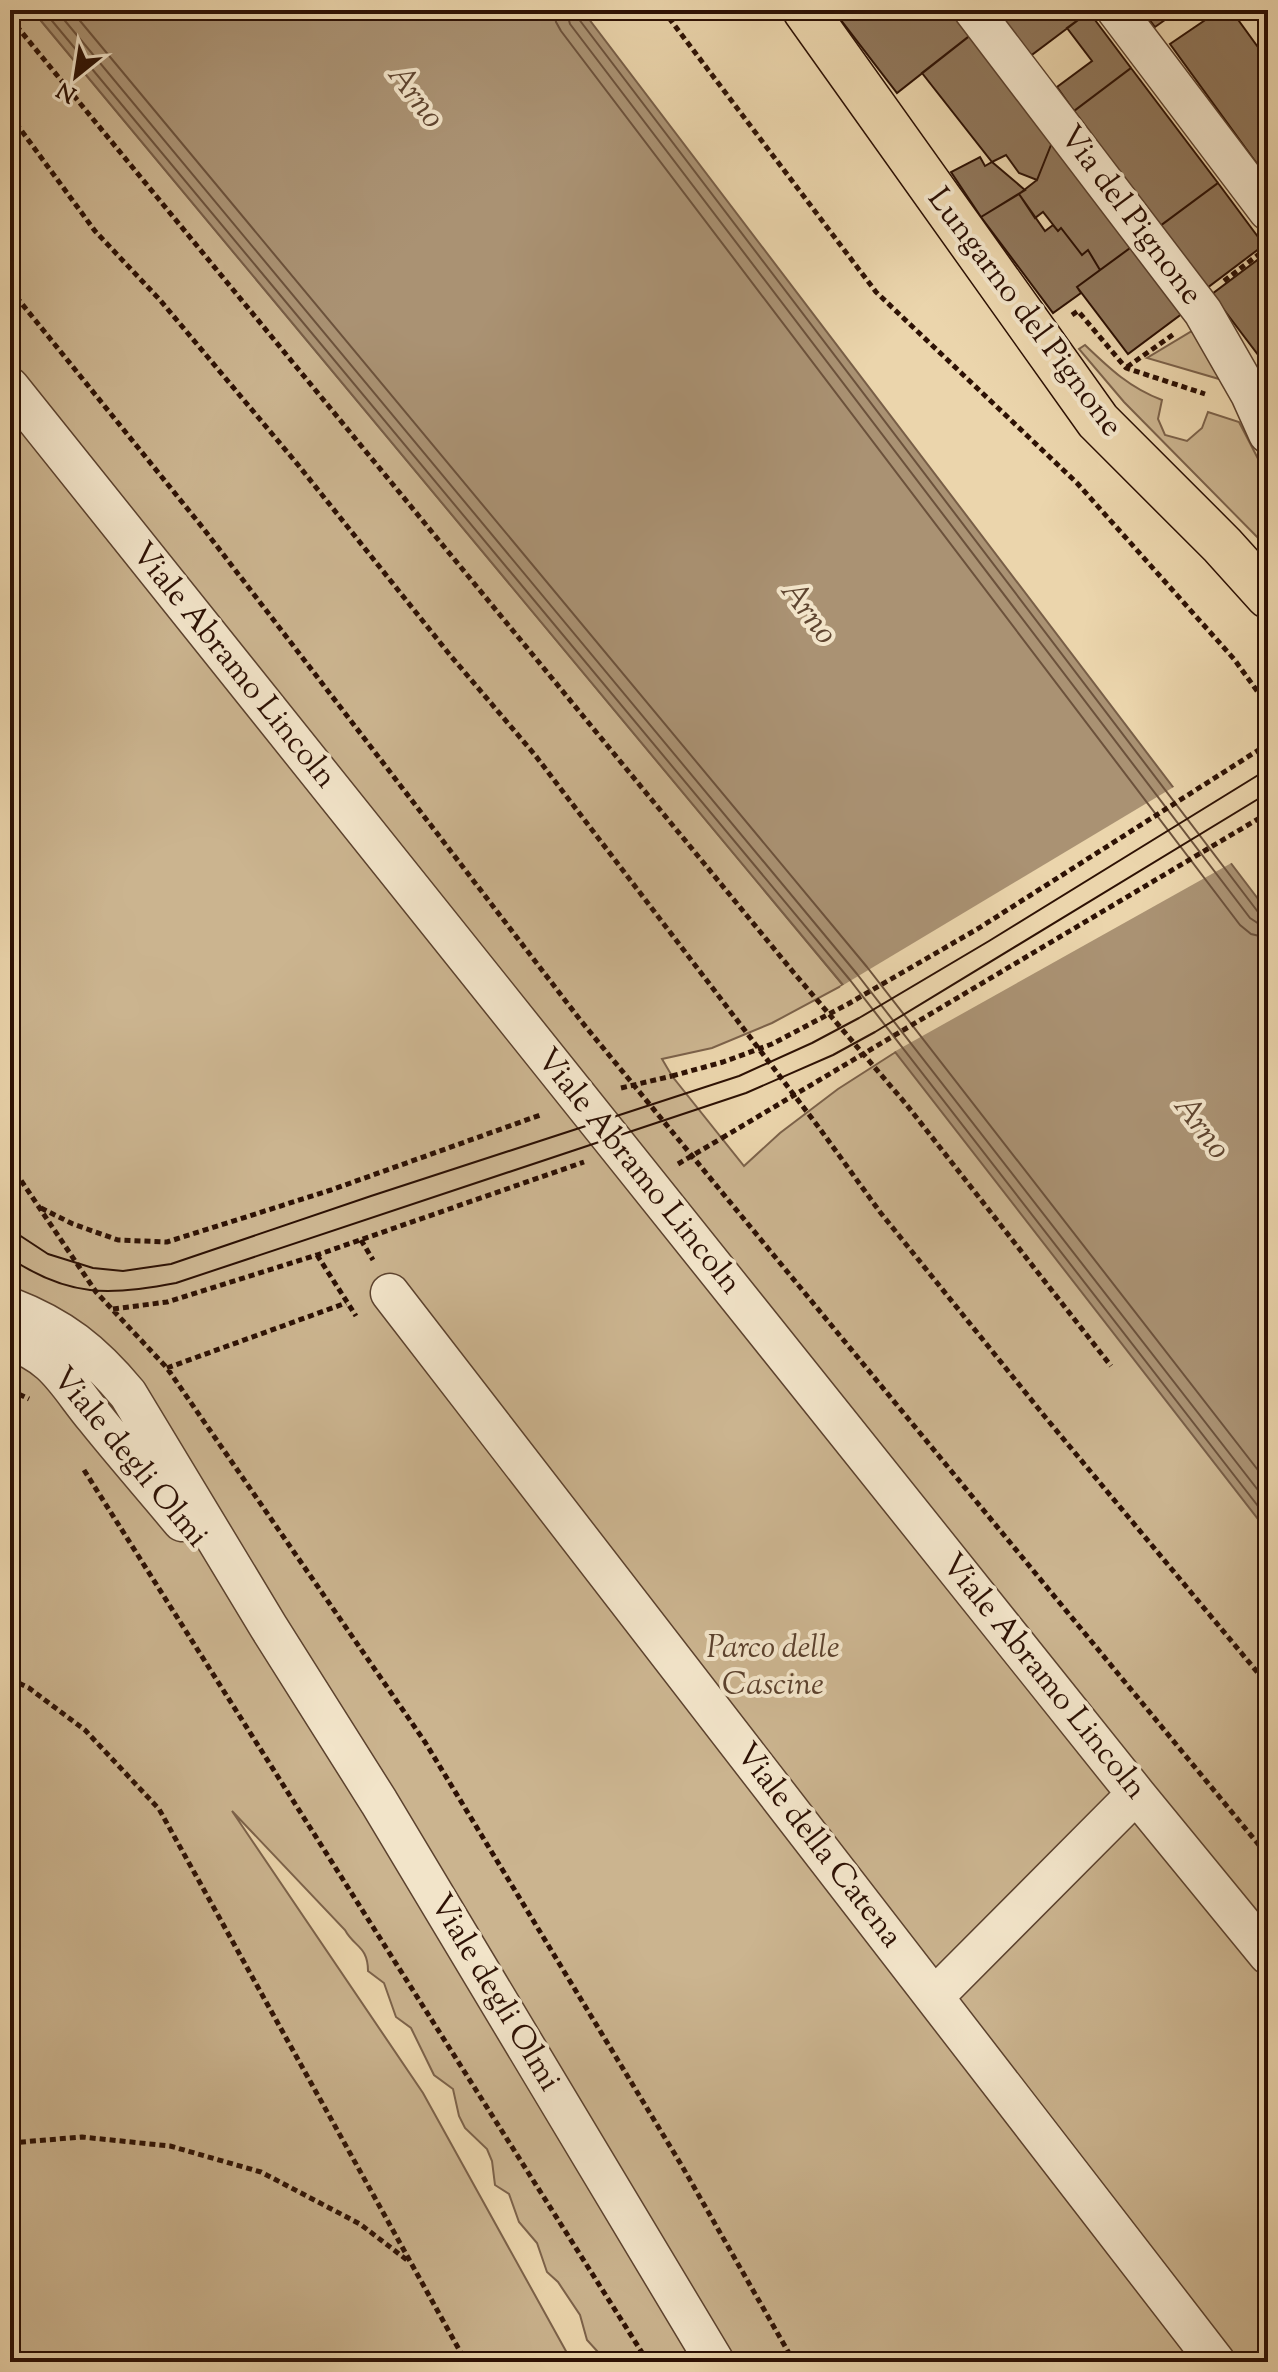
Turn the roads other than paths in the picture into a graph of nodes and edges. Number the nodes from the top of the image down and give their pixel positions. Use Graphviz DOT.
graph roads {
  1 [pos="805,10"];
  2 [pos="973,10"];
  3 [pos="1116,10"];
  4 [pos="1268,211"];
  5 [pos="10,387"];
  6 [pos="1268,434"];
  7 [pos="1268,596"];
  8 [pos="390,1293"];
  9 [pos="10,1307"];
  10 [pos="10,1341"];
  11 [pos="268,1626"];
  12 [pos="1136,1794"];
  13 [pos="1268,1955"];
  14 [pos="934,1997"];
  15 [pos="715,2362"];
  16 [pos="1216,2362"];
  1 -- 7 [label="main road, Lungarno del Pignone"];
  2 -- 6 [label="street, Via del Pignone"];
  3 -- 4 [label="street"];
  5 -- 12 [label="street, Viale Abramo Lincoln"];
  8 -- 14 [label="street, Viale della Catena"];
  9 -- 11 [label="street, Viale degli Olmi"];
  10 -- 11 [label="street, Viale degli Olmi"];
  11 -- 15 [label="street, Viale degli Olmi"];
  12 -- 13 [label="street, Viale Abramo Lincoln"];
  12 -- 14 [label="street"];
  14 -- 16 [label="street, Viale della Catena"];
}
